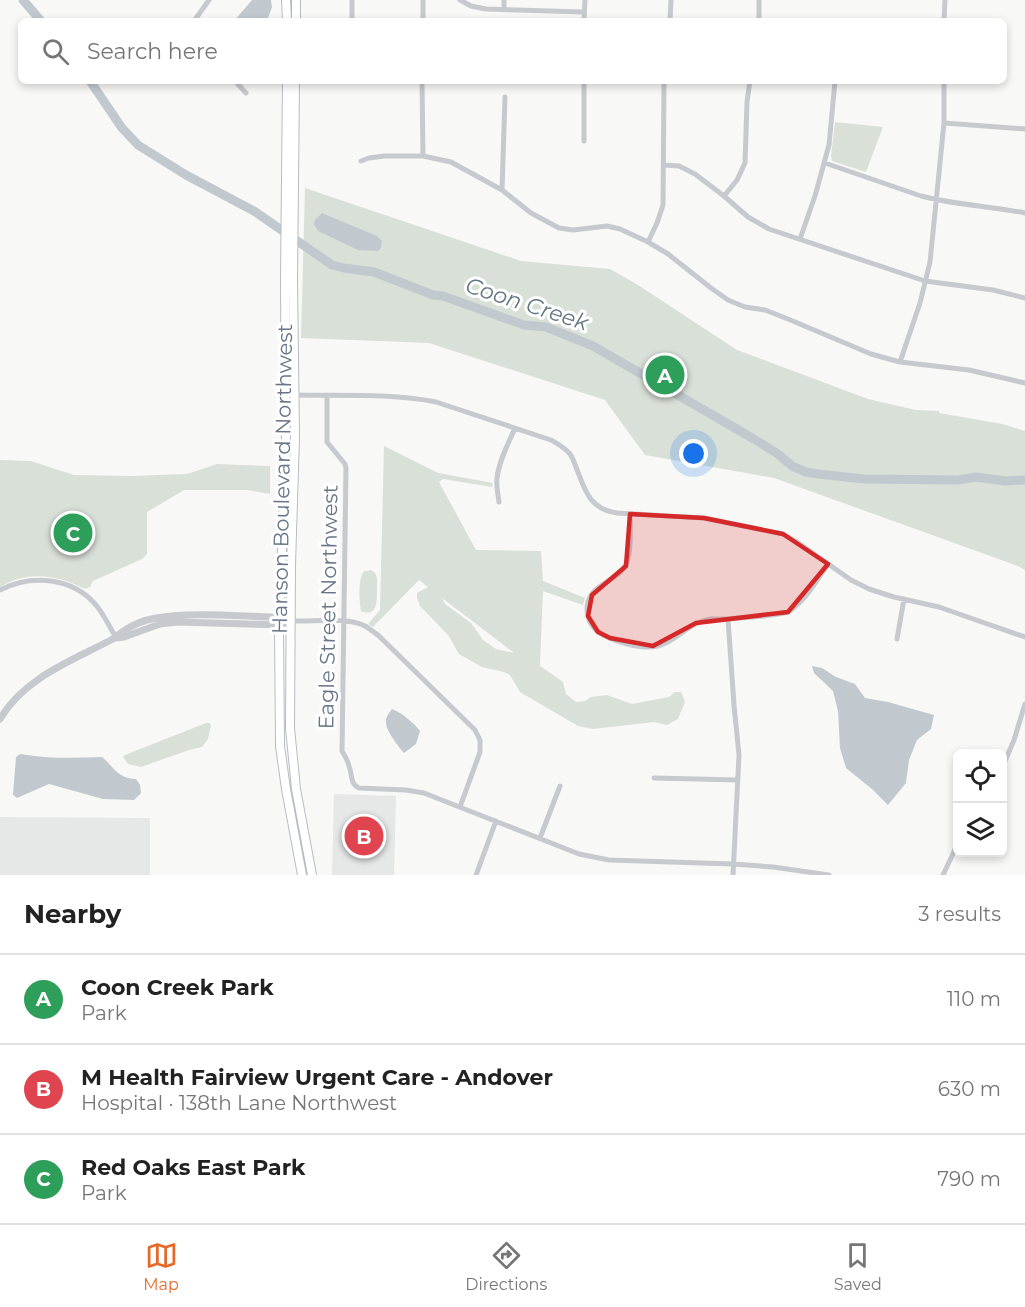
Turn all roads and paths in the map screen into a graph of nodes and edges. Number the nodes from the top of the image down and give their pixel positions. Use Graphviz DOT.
graph roads {
  1 [pos="209,0"];
  2 [pos="286,0"];
  3 [pos="296,0"];
  4 [pos="352,0"];
  5 [pos="423,0"];
  6 [pos="460,0"];
  7 [pos="504,0"];
  8 [pos="585,0"];
  9 [pos="671,0"];
  10 [pos="759,0"];
  11 [pos="945,0"];
  12 [pos="504,10"];
  13 [pos="584,12"];
  14 [pos="196,18"];
  15 [pos="287,18"];
  16 [pos="296,18"];
  17 [pos="352,18"];
  18 [pos="423,18"];
  19 [pos="584,18"];
  20 [pos="670,18"];
  21 [pos="759,18"];
  22 [pos="944,18"];
  23 [pos="238,84"];
  24 [pos="287,84"];
  25 [pos="296,84"];
  26 [pos="422,84"];
  27 [pos="584,84"];
  28 [pos="664,84"];
  29 [pos="750,84"];
  30 [pos="835,84"];
  31 [pos="944,84"];
  32 [pos="246,93"];
  33 [pos="505,97"];
  34 [pos="1025,121"];
  35 [pos="944,123"];
  36 [pos="1024,129"];
  37 [pos="584,141"];
  38 [pos="423,156"];
  39 [pos="361,161"];
  40 [pos="825,163"];
  41 [pos="664,165"];
  42 [pos="502,190"];
  43 [pos="724,196"];
  44 [pos="936,200"];
  45 [pos="1025,213"];
  46 [pos="290,214"];
  47 [pos="800,239"];
  48 [pos="648,242"];
  49 [pos="289,259"];
  50 [pos="925,281"];
  51 [pos="1025,298"];
  52 [pos="900,362"];
  53 [pos="1025,383"];
  54 [pos="295,395"];
  55 [pos="327,395"];
  56 [pos="515,428"];
  57 [pos="499,502"];
  58 [pos="630,514"];
  59 [pos="828,564"];
  60 [pos="0,590"];
  61 [pos="904,599"];
  62 [pos="728,619"];
  63 [pos="276,620"];
  64 [pos="290,621"];
  65 [pos="344,622"];
  66 [pos="1025,637"];
  67 [pos="116,638"];
  68 [pos="897,639"];
  69 [pos="1025,704"];
  70 [pos="0,719"];
  71 [pos="1017,728"];
  72 [pos="1025,730"];
  73 [pos="1007,755"];
  74 [pos="654,778"];
  75 [pos="738,780"];
  76 [pos="560,786"];
  77 [pos="460,807"];
  78 [pos="496,821"];
  79 [pos="540,838"];
  80 [pos="953,852"];
  81 [pos="733,864"];
  82 [pos="302,875"];
  83 [pos="312,875"];
  84 [pos="476,875"];
  85 [pos="733,875"];
  86 [pos="830,875"];
  87 [pos="943,875"];
  1 -- 14 [label="street"];
  2 -- 15 [label="main road"];
  3 -- 16 [label="main road"];
  4 -- 17 [label="street"];
  5 -- 18 [label="street"];
  6 -- 12 [label="street"];
  7 -- 12 [label="street"];
  8 -- 13 [label="street"];
  9 -- 20 [label="street"];
  10 -- 21 [label="street"];
  11 -- 22 [label="street"];
  12 -- 13 [label="street"];
  13 -- 19 [label="street"];
  23 -- 32 [label="street"];
  24 -- 46 [label="main road, Hanson Boulevard Northwest"];
  25 -- 46 [label="main road, Hanson Boulevard Northwest"];
  26 -- 38 [label="street"];
  27 -- 37 [label="street"];
  28 -- 41 [label="street"];
  29 -- 43 [label="street"];
  30 -- 40 [label="street"];
  31 -- 35 [label="street"];
  33 -- 42 [label="street"];
  34 -- 36 [label="street"];
  35 -- 36 [label="street"];
  35 -- 44 [label="street"];
  38 -- 39 [label="street"];
  38 -- 42 [label="street"];
  40 -- 44 [label="street"];
  40 -- 47 [label="street"];
  41 -- 43 [label="street"];
  41 -- 48 [label="street"];
  42 -- 48 [label="street"];
  43 -- 47 [label="street"];
  44 -- 45 [label="street"];
  44 -- 50 [label="street"];
  46 -- 49 [label="main road, Hanson Boulevard Northwest"];
  47 -- 50 [label="street"];
  48 -- 52 [label="street"];
  49 -- 54 [label="main road, Hanson Boulevard Northwest"];
  49 -- 63 [label="main road, Hanson Boulevard Northwest"];
  50 -- 51 [label="street"];
  50 -- 52 [label="street"];
  52 -- 53 [label="street"];
  54 -- 55 [label="street"];
  54 -- 64 [label="main road, Hanson Boulevard Northwest"];
  55 -- 56 [label="street"];
  55 -- 65 [label="street, Eagle Street Northwest"];
  56 -- 57 [label="street"];
  56 -- 58 [label="street"];
  58 -- 59 [label="street"];
  58 -- 62 [label="street"];
  59 -- 61 [label="street"];
  59 -- 62 [label="street"];
  60 -- 67 [label="street"];
  61 -- 66 [label="street"];
  61 -- 68 [label="street"];
  62 -- 75 [label="street"];
  63 -- 64 [label="street"];
  63 -- 67 [label="street"];
  63 -- 67 [label="street"];
  63 -- 82 [label="main road, Hanson Boulevard Northwest"];
  64 -- 65 [label="street"];
  64 -- 83 [label="main road, Hanson Boulevard Northwest"];
  65 -- 77 [label="street"];
  65 -- 77 [label="street, Eagle Street Northwest"];
  67 -- 70 [label="street"];
  69 -- 71 [label="street"];
  71 -- 72 [label="street"];
  71 -- 73 [label="street"];
  74 -- 75 [label="street"];
  75 -- 81 [label="street"];
  76 -- 79 [label="street"];
  77 -- 78 [label="street"];
  78 -- 79 [label="street"];
  78 -- 84 [label="street"];
  79 -- 81 [label="street"];
  80 -- 87 [label="street"];
  81 -- 85 [label="street"];
  81 -- 86 [label="street"];
}
